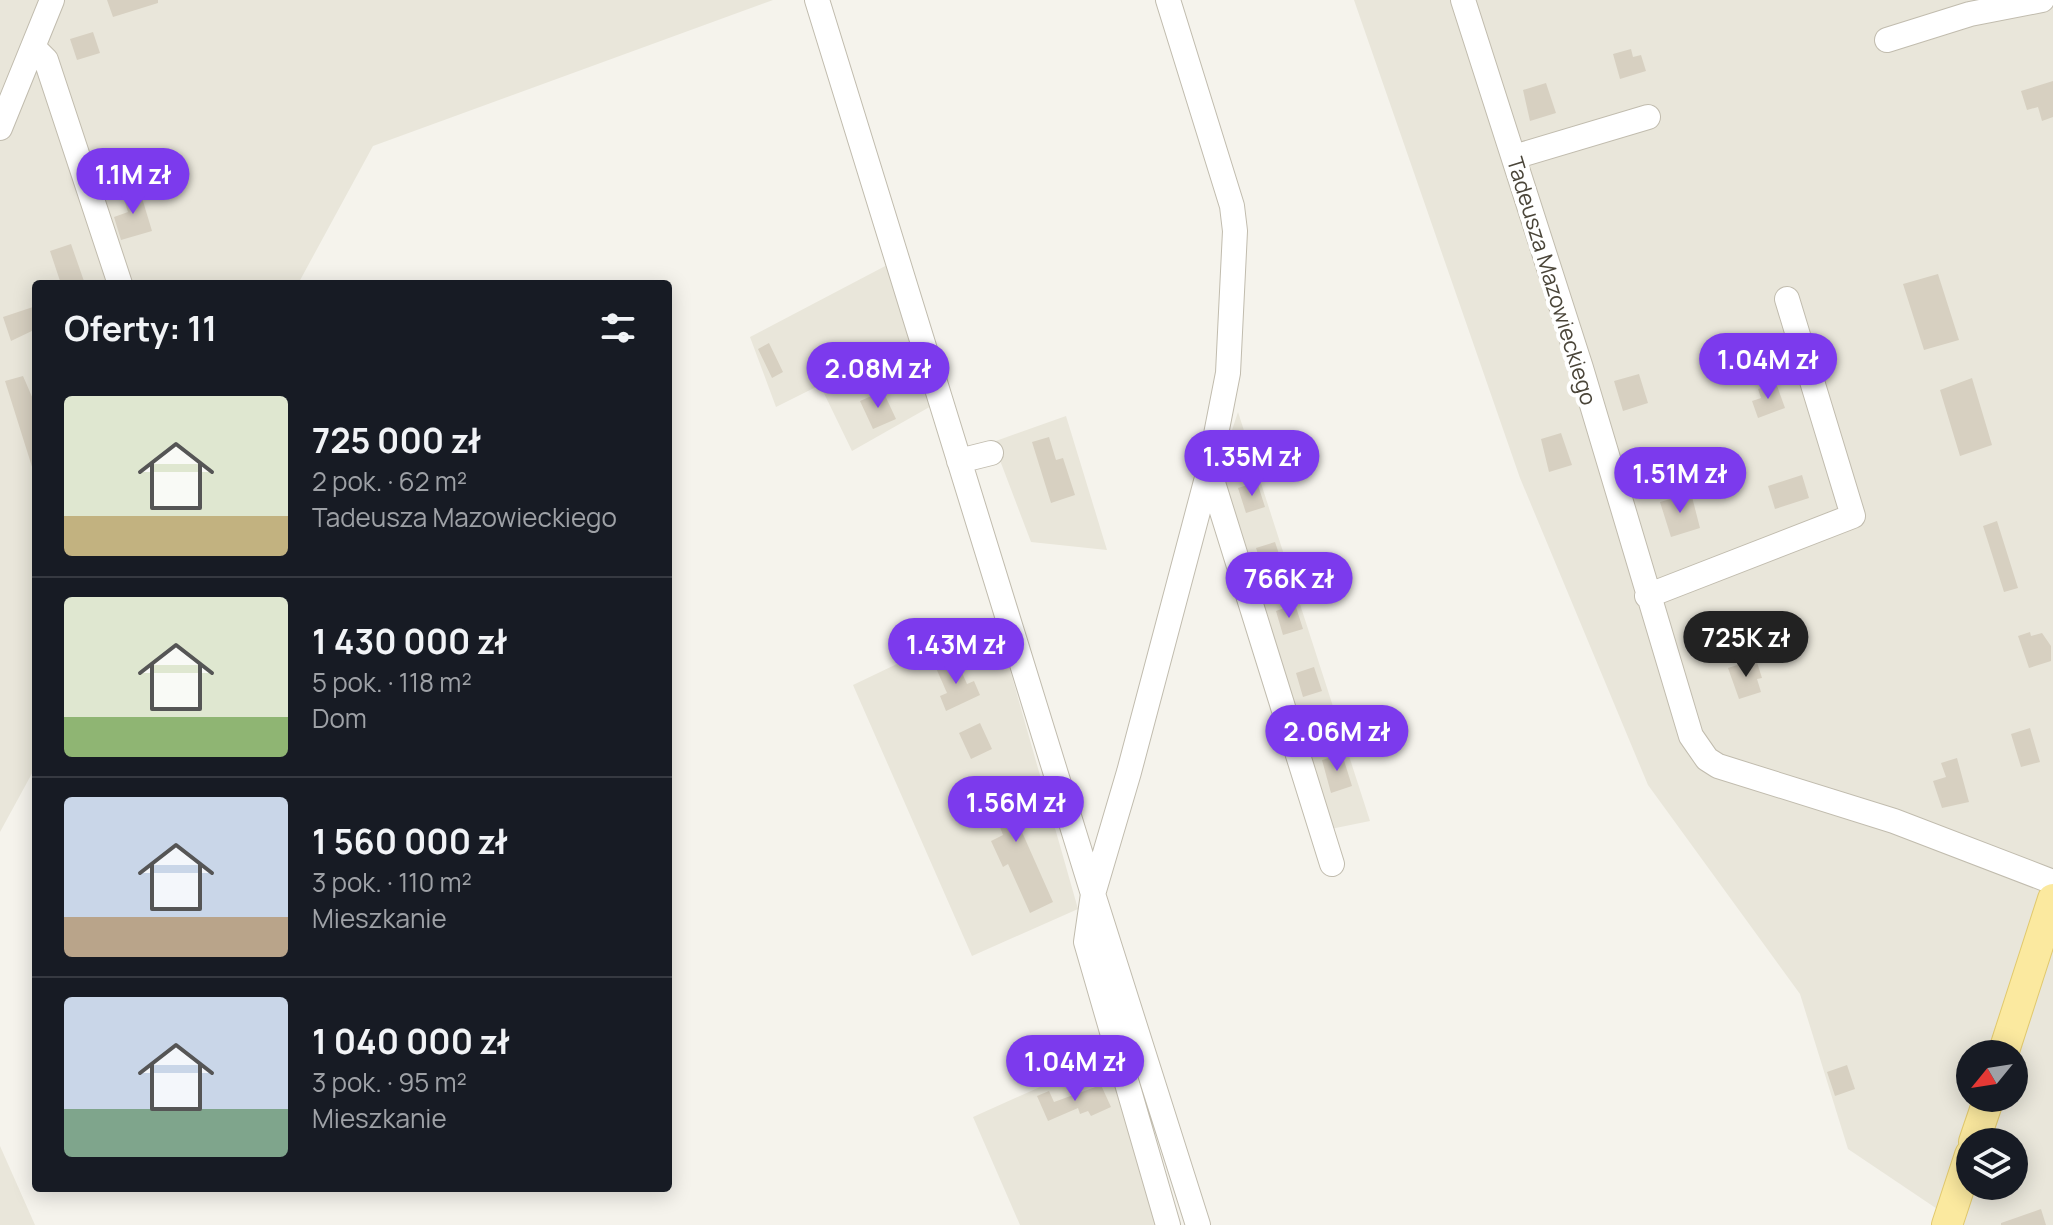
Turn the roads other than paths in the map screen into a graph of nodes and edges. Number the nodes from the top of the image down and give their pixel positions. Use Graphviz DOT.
graph roads {
  1 [pos="52,0"];
  2 [pos="817,0"];
  3 [pos="1168,0"];
  4 [pos="1463,0"];
  5 [pos="2042,0"];
  6 [pos="1887,40"];
  7 [pos="33,47"];
  8 [pos="1648,117"];
  9 [pos="0,128"];
  10 [pos="1514,157"];
  11 [pos="119,280"];
  12 [pos="1787,299"];
  13 [pos="991,453"];
  14 [pos="959,461"];
  15 [pos="1209,470"];
  16 [pos="1647,596"];
  17 [pos="1332,864"];
  18 [pos="2053,882"];
  19 [pos="1093,894"];
  20 [pos="2053,899"];
  21 [pos="2008,1040"];
  22 [pos="1956,1198"];
  23 [pos="1168,1225"];
  24 [pos="1198,1225"];
  25 [pos="1947,1225"];
  1 -- 7 [label="street"];
  2 -- 14 [label="street"];
  3 -- 15 [label="street"];
  4 -- 10 [label="street, Tadeusza Mazowieckiego"];
  5 -- 6 [label="street"];
  7 -- 9 [label="street"];
  7 -- 11 [label="street"];
  8 -- 10 [label="street"];
  10 -- 16 [label="street, Tadeusza Mazowieckiego"];
  12 -- 16 [label="street"];
  13 -- 14 [label="street"];
  14 -- 19 [label="street"];
  15 -- 17 [label="street"];
  15 -- 19 [label="street"];
  16 -- 18 [label="street, Tadeusza Mazowieckiego"];
  19 -- 23 [label="street"];
  19 -- 24 [label="street"];
  20 -- 21 [label="main road"];
  22 -- 25 [label="main road"];
}
